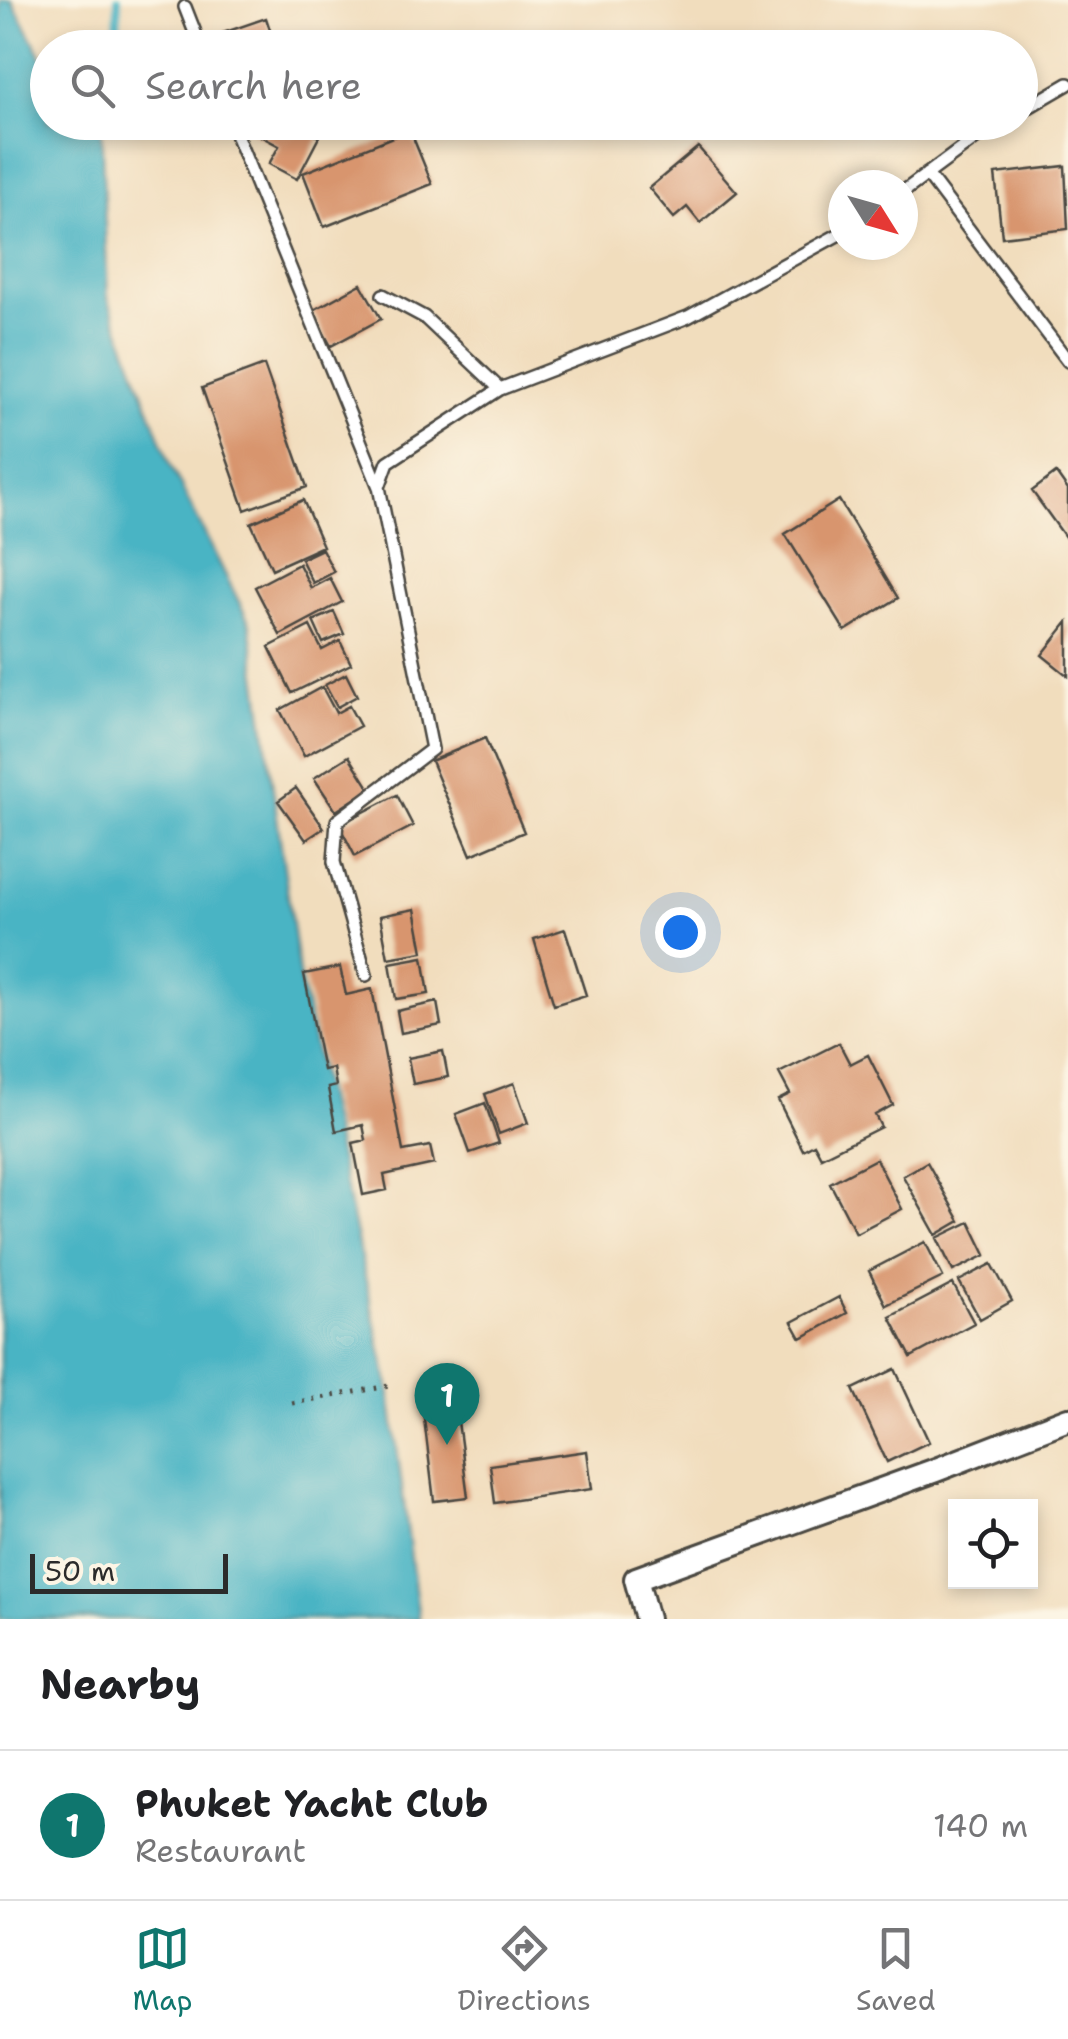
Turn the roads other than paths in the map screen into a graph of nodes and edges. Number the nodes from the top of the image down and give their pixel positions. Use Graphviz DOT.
graph roads {
  1 [pos="185,7"];
  2 [pos="194,30"];
  3 [pos="1068,84"];
  4 [pos="1038,102"];
  5 [pos="238,140"];
  6 [pos="973,140"];
  7 [pos="927,174"];
  8 [pos="918,181"];
  9 [pos="828,240"];
  10 [pos="383,294"];
  11 [pos="1068,361"];
  12 [pos="500,389"];
  13 [pos="379,486"];
  14 [pos="366,974"];
  15 [pos="1068,1419"];
  16 [pos="647,1619"];
  1 -- 2 [label="lane"];
  3 -- 4 [label="lane"];
  5 -- 13 [label="lane"];
  6 -- 7 [label="lane"];
  7 -- 8 [label="lane"];
  7 -- 11 [label="lane"];
  9 -- 12 [label="lane"];
  10 -- 12 [label="lane"];
  12 -- 13 [label="lane"];
  13 -- 14 [label="lane"];
  15 -- 16 [label="street"];
}
